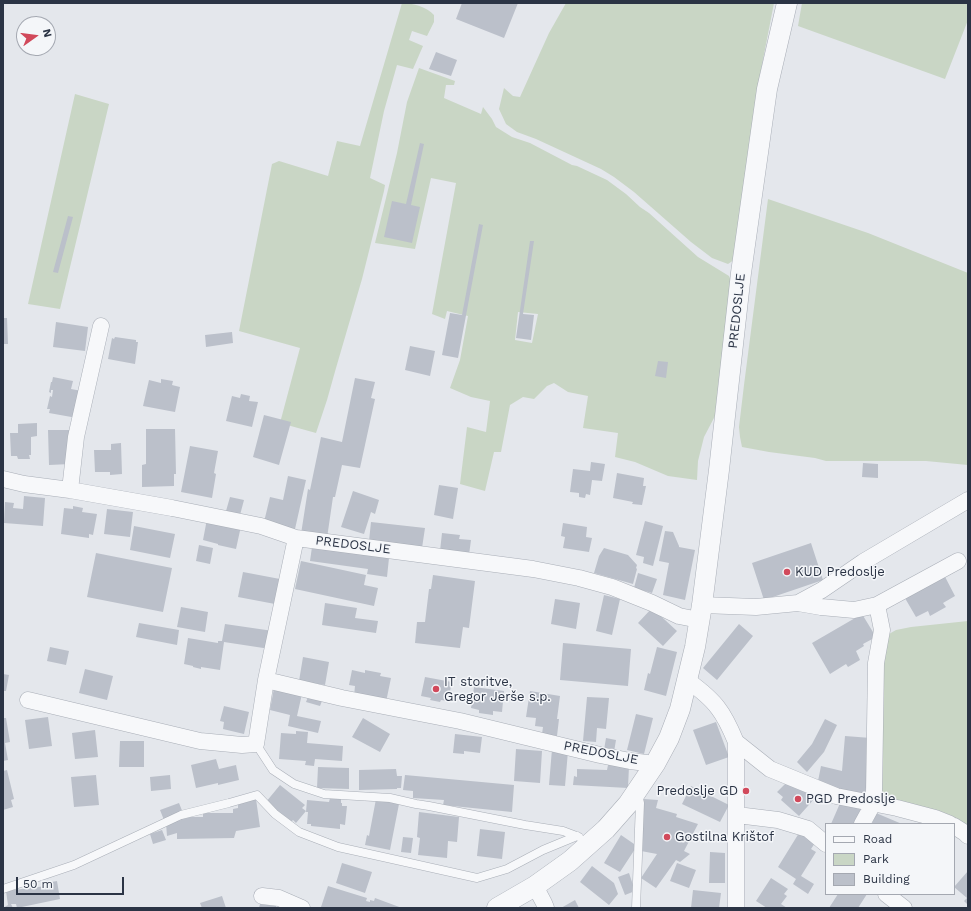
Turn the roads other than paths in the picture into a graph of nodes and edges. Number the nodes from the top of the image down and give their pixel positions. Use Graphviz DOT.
graph roads {
  1 [pos="787,3"];
  2 [pos="101,326"];
  3 [pos="3,479"];
  4 [pos="70,490"];
  5 [pos="968,500"];
  6 [pos="296,538"];
  7 [pos="958,560"];
  8 [pos="798,603"];
  9 [pos="877,605"];
  10 [pos="701,612"];
  11 [pos="266,680"];
  12 [pos="687,680"];
  13 [pos="28,700"];
  14 [pos="736,742"];
  15 [pos="256,744"];
  16 [pos="655,764"];
  17 [pos="637,792"];
  18 [pos="873,804"];
  19 [pos="737,815"];
  20 [pos="863,823"];
  21 [pos="948,823"];
  22 [pos="955,827"];
  23 [pos="968,836"];
  24 [pos="585,839"];
  25 [pos="825,843"];
  26 [pos="535,886"];
  27 [pos="3,889"];
  28 [pos="887,895"];
  29 [pos="262,896"];
  30 [pos="302,908"];
  31 [pos="497,908"];
  32 [pos="546,908"];
  33 [pos="636,908"];
  34 [pos="736,908"];
  35 [pos="904,908"];
  1 -- 10 [label="street, PREDOSLJE"];
  2 -- 4 [label="street"];
  3 -- 4 [label="street, PREDOSLJE"];
  4 -- 6 [label="street, PREDOSLJE"];
  5 -- 8 [label="street"];
  6 -- 10 [label="street, PREDOSLJE"];
  6 -- 11 [label="street"];
  7 -- 9 [label="street"];
  8 -- 9 [label="street"];
  8 -- 10 [label="street"];
  9 -- 18 [label="street"];
  10 -- 12 [label="street, PREDOSLJE"];
  11 -- 15 [label="street"];
  11 -- 16 [label="street, PREDOSLJE"];
  12 -- 14 [label="street"];
  12 -- 16 [label="street, PREDOSLJE"];
  13 -- 15 [label="street"];
  14 -- 18 [label="street"];
  14 -- 19 [label="street"];
  15 -- 24 [label="lane"];
  16 -- 17 [label="street, PREDOSLJE"];
  17 -- 24 [label="street, PREDOSLJE"];
  17 -- 33 [label="lane"];
  18 -- 20 [label="street"];
  18 -- 21 [label="street"];
  19 -- 25 [label="street"];
  19 -- 34 [label="street"];
  22 -- 23 [label="street"];
  24 -- 26 [label="street, PREDOSLJE"];
  24 -- 27 [label="lane"];
  26 -- 31 [label="street, PREDOSLJE"];
  26 -- 32 [label="street"];
  28 -- 35 [label="street"];
  29 -- 30 [label="street"];
}
